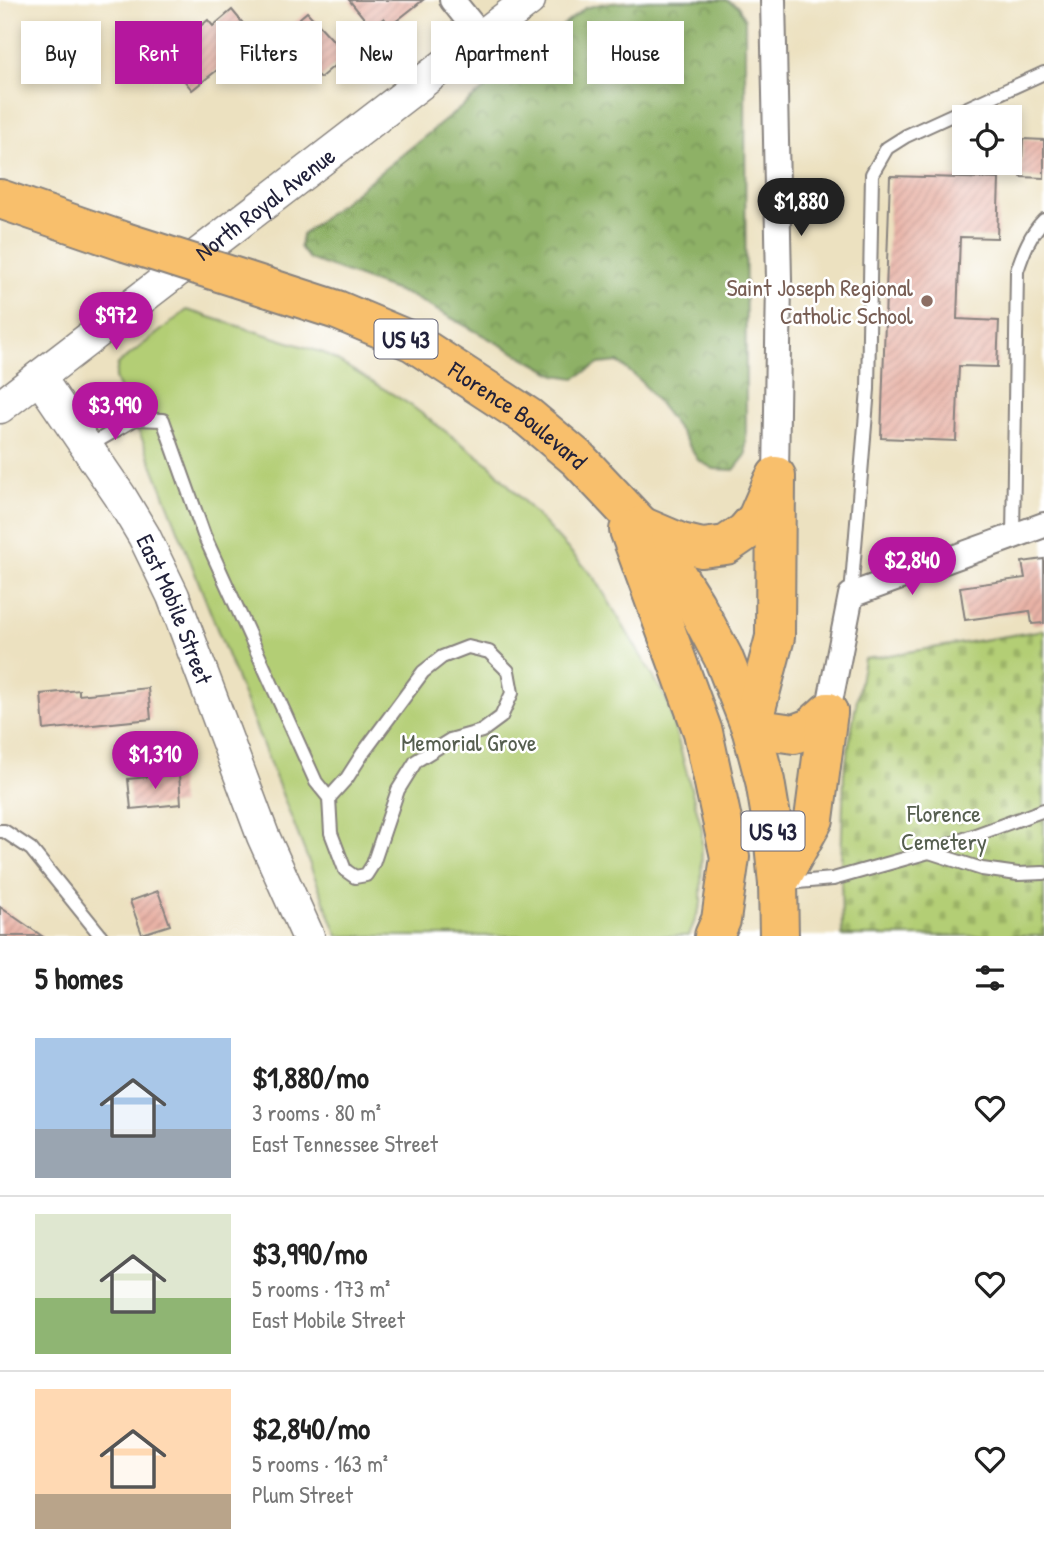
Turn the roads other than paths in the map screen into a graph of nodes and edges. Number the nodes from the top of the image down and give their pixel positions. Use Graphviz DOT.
graph roads {
  1 [pos="452,0"];
  2 [pos="529,0"];
  3 [pos="772,0"];
  4 [pos="469,21"];
  5 [pos="502,21"];
  6 [pos="1044,73"];
  7 [pos="431,76"];
  8 [pos="0,200"];
  9 [pos="1044,220"];
  10 [pos="39,377"];
  11 [pos="0,407"];
  12 [pos="87,447"];
  13 [pos="776,476"];
  14 [pos="630,514"];
  15 [pos="1044,525"];
  16 [pos="1013,536"];
  17 [pos="851,595"];
  18 [pos="828,712"];
  19 [pos="751,728"];
  20 [pos="329,798"];
  21 [pos="1044,810"];
  22 [pos="0,831"];
  23 [pos="929,852"];
  24 [pos="1044,873"];
  25 [pos="778,884"];
  26 [pos="101,936"];
  27 [pos="308,936"];
  28 [pos="714,936"];
  29 [pos="779,936"];
  1 -- 4 [label="street"];
  2 -- 5 [label="street, North Royal Avenue"];
  3 -- 13 [label="street"];
  6 -- 17 [label="lane"];
  7 -- 10 [label="street, North Royal Avenue"];
  8 -- 14 [label="highway, Florence Boulevard / US 43, bridge"];
  9 -- 16 [label="lane"];
  10 -- 11 [label="street, North Royal Avenue"];
  10 -- 12 [label="street, East Mobile Street"];
  12 -- 20 [label="lane"];
  12 -- 27 [label="street, East Mobile Street"];
  13 -- 14 [label="highway"];
  13 -- 19 [label="highway"];
  14 -- 19 [label="highway, Florence Boulevard / US 43"];
  14 -- 28 [label="highway"];
  15 -- 16 [label="street"];
  16 -- 17 [label="street"];
  17 -- 18 [label="street"];
  18 -- 19 [label="highway"];
  18 -- 25 [label="highway"];
  19 -- 25 [label="highway, US 43"];
  20 -- 20 [label="lane"];
  21 -- 23 [label="lane"];
  22 -- 26 [label="lane"];
  23 -- 24 [label="lane"];
  23 -- 25 [label="lane"];
  25 -- 29 [label="highway, US 43"];
}
